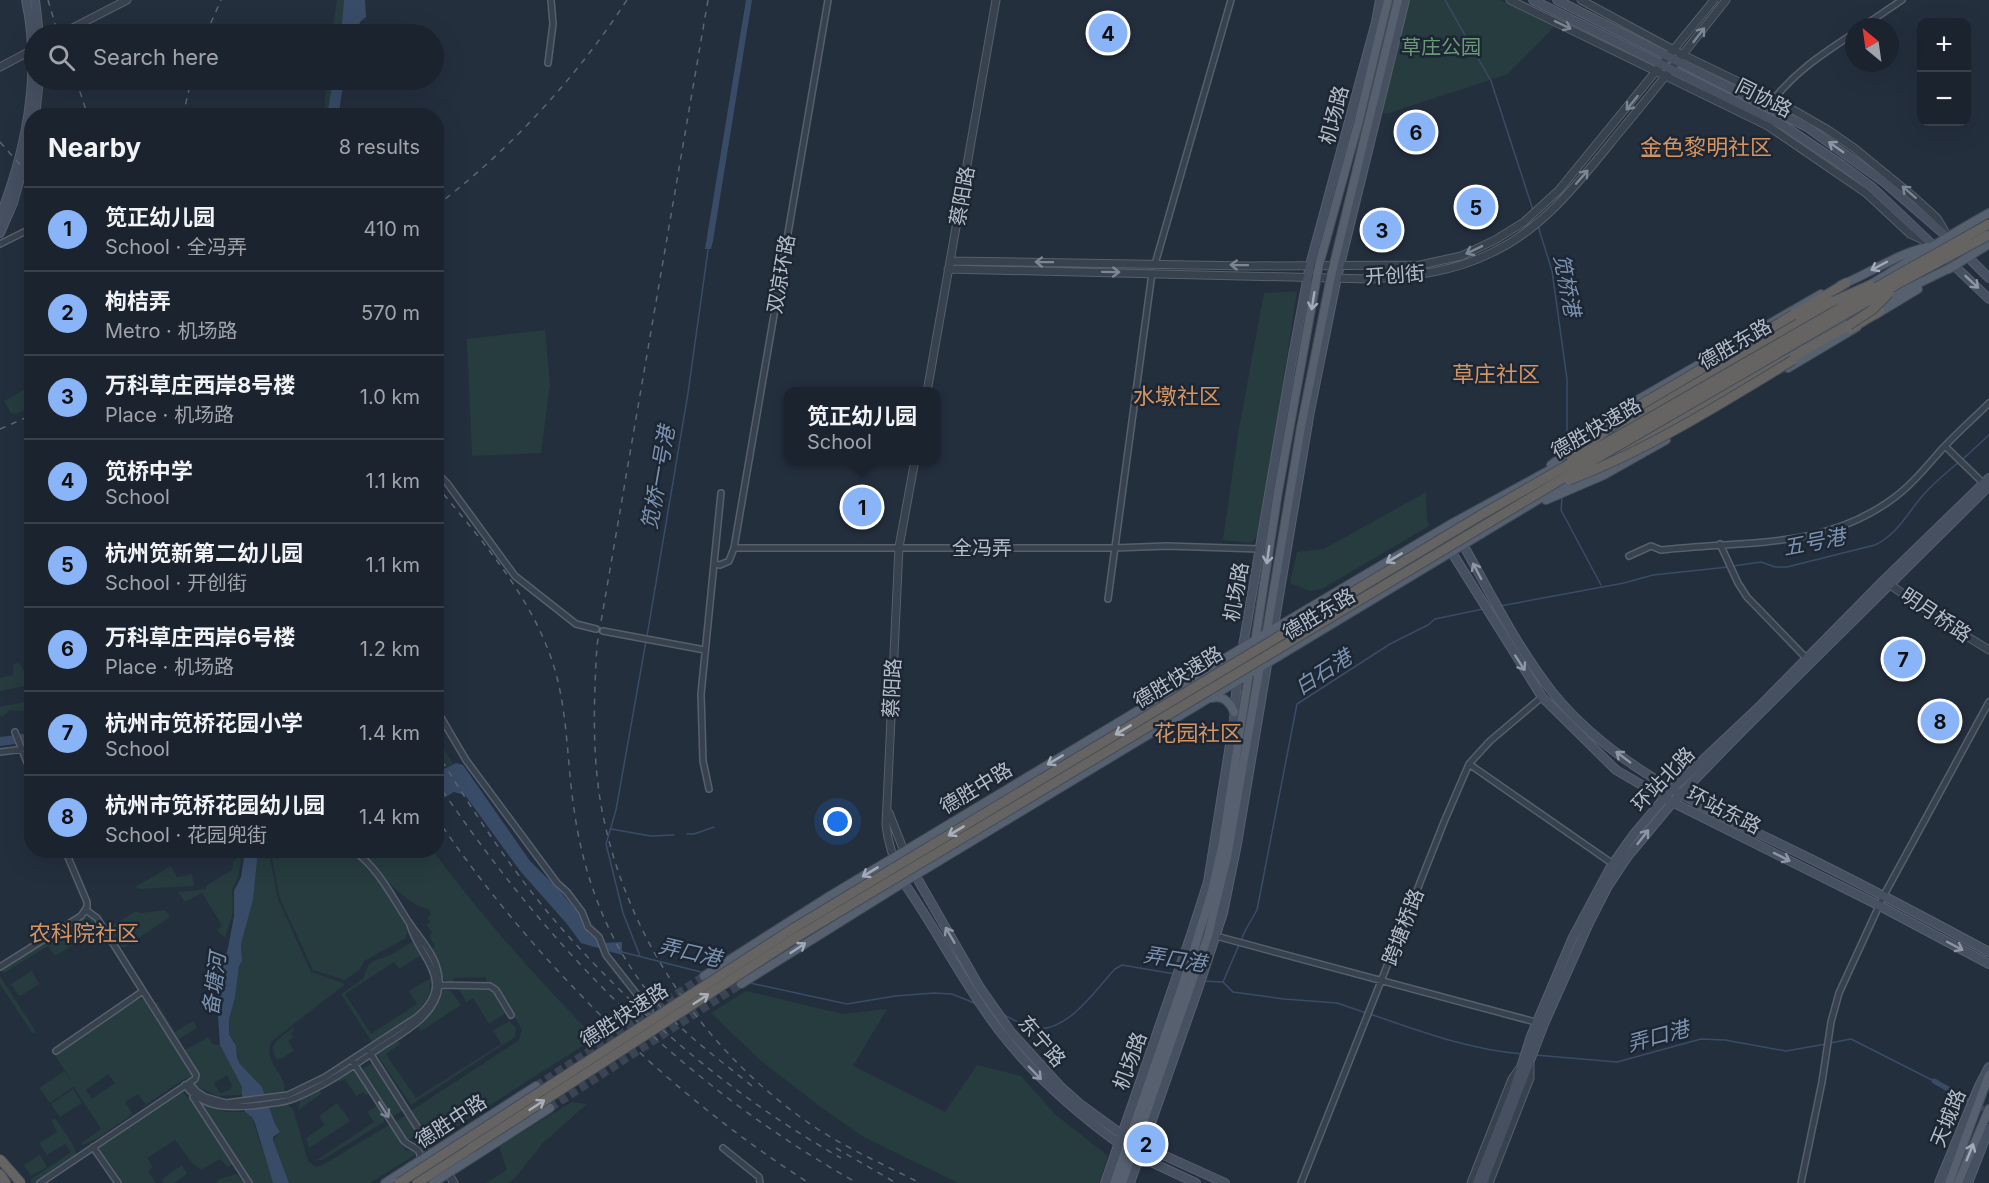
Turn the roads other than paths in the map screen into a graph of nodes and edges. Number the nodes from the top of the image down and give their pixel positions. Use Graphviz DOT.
graph roads {
  1 [pos="26,0"];
  2 [pos="35,0"];
  3 [pos="127,0"];
  4 [pos="551,0"];
  5 [pos="828,0"];
  6 [pos="996,0"];
  7 [pos="1231,0"];
  8 [pos="1380,0"];
  9 [pos="1388,0"];
  10 [pos="1398,0"];
  11 [pos="1405,0"];
  12 [pos="1510,0"];
  13 [pos="1533,0"];
  14 [pos="1557,0"];
  15 [pos="1581,0"];
  16 [pos="1714,0"];
  17 [pos="1726,0"];
  18 [pos="1902,0"];
  19 [pos="1875,18"];
  20 [pos="30,24"];
  21 [pos="38,24"];
  22 [pos="81,24"];
  23 [pos="1845,39"];
  24 [pos="1673,50"];
  25 [pos="24,54"];
  26 [pos="1668,57"];
  27 [pos="1680,59"];
  28 [pos="548,63"];
  29 [pos="1662,64"];
  30 [pos="0,67"];
  31 [pos="1671,69"];
  32 [pos="1656,72"];
  33 [pos="1665,77"];
  34 [pos="32,90"];
  35 [pos="38,90"];
  36 [pos="1727,98"];
  37 [pos="1773,99"];
  38 [pos="30,108"];
  39 [pos="36,108"];
  40 [pos="1741,113"];
  41 [pos="24,140"];
  42 [pos="1854,148"];
  43 [pos="24,164"];
  44 [pos="1871,173"];
  45 [pos="1989,213"];
  46 [pos="0,218"];
  47 [pos="1989,224"];
  48 [pos="24,232"];
  49 [pos="0,233"];
  50 [pos="1989,235"];
  51 [pos="1947,236"];
  52 [pos="0,244"];
  53 [pos="1989,244"];
  54 [pos="1934,246"];
  55 [pos="1967,256"];
  56 [pos="1155,264"];
  57 [pos="949,265"];
  58 [pos="1315,265"];
  59 [pos="1336,266"];
  60 [pos="1954,266"];
  61 [pos="1152,273"];
  62 [pos="1313,277"];
  63 [pos="1334,277"];
  64 [pos="1989,278"];
  65 [pos="1898,279"];
  66 [pos="1846,283"];
  67 [pos="1989,299"];
  68 [pos="1880,311"];
  69 [pos="928,387"];
  70 [pos="1989,403"];
  71 [pos="1611,436"];
  72 [pos="1946,446"];
  73 [pos="1576,451"];
  74 [pos="1619,451"];
  75 [pos="914,465"];
  76 [pos="444,480"];
  77 [pos="1985,483"];
  78 [pos="1546,490"];
  79 [pos="721,493"];
  80 [pos="1451,524"];
  81 [pos="1438,531"];
  82 [pos="1720,544"];
  83 [pos="1464,546"];
  84 [pos="900,547"];
  85 [pos="734,548"];
  86 [pos="1114,549"];
  87 [pos="1260,549"];
  88 [pos="1452,553"];
  89 [pos="1629,556"];
  90 [pos="714,564"];
  91 [pos="1887,582"];
  92 [pos="1108,599"];
  93 [pos="596,629"];
  94 [pos="1270,630"];
  95 [pos="603,631"];
  96 [pos="1256,639"];
  97 [pos="1244,646"];
  98 [pos="705,650"];
  99 [pos="1989,650"];
  100 [pos="1809,660"];
  101 [pos="1263,666"];
  102 [pos="1249,675"];
  103 [pos="1237,681"];
  104 [pos="1542,697"];
  105 [pos="1209,698"];
  106 [pos="1989,702"];
  107 [pos="1234,712"];
  108 [pos="444,723"];
  109 [pos="15,732"];
  110 [pos="1237,744"];
  111 [pos="24,749"];
  112 [pos="20,750"];
  113 [pos="0,752"];
  114 [pos="1228,754"];
  115 [pos="24,758"];
  116 [pos="1469,764"];
  117 [pos="709,789"];
  118 [pos="1672,789"];
  119 [pos="1242,793"];
  120 [pos="1680,795"];
  121 [pos="1664,798"];
  122 [pos="1673,802"];
  123 [pos="887,808"];
  124 [pos="904,851"];
  125 [pos="68,858"];
  126 [pos="364,858"];
  127 [pos="892,858"];
  128 [pos="1613,864"];
  129 [pos="915,876"];
  130 [pos="904,883"];
  131 [pos="1884,895"];
  132 [pos="1880,906"];
  133 [pos="86,909"];
  134 [pos="1220,938"];
  135 [pos="1193,940"];
  136 [pos="1989,952"];
  137 [pos="1194,964"];
  138 [pos="1989,964"];
  139 [pos="0,967"];
  140 [pos="708,974"];
  141 [pos="1382,980"];
  142 [pos="745,982"];
  143 [pos="437,985"];
  144 [pos="1186,987"];
  145 [pos="143,991"];
  146 [pos="650,1011"];
  147 [pos="511,1015"];
  148 [pos="1540,1023"];
  149 [pos="56,1051"];
  150 [pos="369,1052"];
  151 [pos="354,1062"];
  152 [pos="1526,1064"];
  153 [pos="1989,1067"];
  154 [pos="1989,1075"];
  155 [pos="187,1084"];
  156 [pos="536,1086"];
  157 [pos="190,1092"];
  158 [pos="1979,1093"];
  159 [pos="237,1105"];
  160 [pos="550,1108"];
  161 [pos="1989,1109"];
  162 [pos="1971,1115"];
  163 [pos="1986,1125"];
  164 [pos="420,1140"];
  165 [pos="411,1145"];
  166 [pos="1131,1145"];
  167 [pos="93,1147"];
  168 [pos="471,1148"];
  169 [pos="723,1148"];
  170 [pos="431,1154"];
  171 [pos="0,1158"];
  172 [pos="420,1160"];
  173 [pos="448,1173"];
  174 [pos="0,1174"];
  175 [pos="6,1183"];
  176 [pos="20,1183"];
  177 [pos="40,1183"];
  178 [pos="118,1183"];
  179 [pos="249,1183"];
  180 [pos="385,1183"];
  181 [pos="399,1183"];
  182 [pos="417,1183"];
  183 [pos="427,1183"];
  184 [pos="433,1183"];
  185 [pos="454,1183"];
  186 [pos="760,1183"];
  187 [pos="1105,1183"];
  188 [pos="1114,1183"];
  189 [pos="1122,1183"];
  190 [pos="1130,1183"];
  191 [pos="1196,1183"];
  192 [pos="1225,1183"];
  193 [pos="1301,1183"];
  194 [pos="1471,1183"];
  195 [pos="1477,1183"];
  196 [pos="1483,1183"];
  197 [pos="1489,1183"];
  198 [pos="1801,1183"];
  199 [pos="1939,1183"];
  200 [pos="1949,1183"];
  201 [pos="1958,1183"];
  202 [pos="1968,1183"];
  1 -- 20 [label="main road"];
  2 -- 21 [label="main road"];
  3 -- 22 [label="street"];
  4 -- 28 [label="street"];
  5 -- 85 [label="street, 双凉环路"];
  6 -- 57 [label="street, 蔡阳路"];
  7 -- 56 [label="street"];
  8 -- 58 [label="main road, 机场路"];
  9 -- 58 [label="main road, 机场路"];
  10 -- 59 [label="main road, 机场路"];
  11 -- 59 [label="main road, 机场路"];
  12 -- 32 [label="street, one-way"];
  13 -- 29 [label="main road, 同协路"];
  14 -- 26 [label="main road, 同协路"];
  15 -- 24 [label="street"];
  16 -- 24 [label="street, 开创街"];
  27 -- 17 [label="street, 开创街, one-way"];
  18 -- 19 [label="street"];
  23 -- 37 [label="street"];
  24 -- 26 [label="street, 开创街"];
  24 -- 27 [label="street"];
  25 -- 30 [label="street"];
  26 -- 27 [label="main road, 同协路"];
  26 -- 29 [label="street, 开创街"];
  27 -- 31 [label="street, 开创街"];
  27 -- 37 [label="street"];
  44 -- 27 [label="main road, 同协路, one-way"];
  29 -- 31 [label="main road, 同协路"];
  29 -- 32 [label="street, 开创街"];
  31 -- 33 [label="street, 开创街"];
  31 -- 36 [label="main road, 同协路"];
  32 -- 33 [label="street"];
  32 -- 59 [label="street, 开创街, one-way"];
  33 -- 40 [label="street"];
  63 -- 33 [label="street, 开创街, one-way"];
  34 -- 38 [label="main road"];
  35 -- 39 [label="main road"];
  36 -- 40 [label="street"];
  36 -- 54 [label="main road, 同协路"];
  37 -- 42 [label="street"];
  40 -- 54 [label="street"];
  41 -- 46 [label="main road"];
  42 -- 44 [label="street"];
  51 -- 42 [label="street, one-way"];
  43 -- 49 [label="main road"];
  44 -- 51 [label="main road, 同协路"];
  45 -- 51 [label="main road, 德胜东路"];
  47 -- 65 [label="highway, 德胜快速路, bridge"];
  48 -- 52 [label="street"];
  50 -- 65 [label="highway, 德胜快速路, bridge"];
  51 -- 54 [label="main road, 德胜东路"];
  51 -- 55 [label="main road, 同协路"];
  53 -- 55 [label="main road, 德胜东路"];
  54 -- 60 [label="main road, 同协路"];
  54 -- 66 [label="main road, 德胜东路, one-way"];
  54 -- 71 [label="main road, 德胜东路"];
  55 -- 60 [label="main road, 德胜东路"];
  55 -- 64 [label="main road, 同协路"];
  56 -- 57 [label="street, 开创街, one-way"];
  58 -- 56 [label="street, 开创街, one-way"];
  57 -- 61 [label="street, 开创街, one-way"];
  57 -- 69 [label="street, 蔡阳路"];
  58 -- 59 [label="street, 开创街"];
  58 -- 62 [label="main road, 机场路"];
  59 -- 63 [label="main road, 机场路"];
  60 -- 67 [label="main road, 同协路, one-way"];
  60 -- 68 [label="main road, 德胜东路"];
  60 -- 74 [label="main road, 德胜东路"];
  61 -- 62 [label="street, 开创街"];
  61 -- 86 [label="street"];
  62 -- 63 [label="street, 开创街"];
  62 -- 87 [label="main road, 机场路"];
  62 -- 96 [label="main road, 机场路, one-way"];
  63 -- 94 [label="main road, 机场路"];
  65 -- 71 [label="highway, bridge"];
  65 -- 74 [label="highway, bridge"];
  65 -- 78 [label="highway, 德胜快速路, bridge"];
  66 -- 73 [label="main road, 德胜东路"];
  66 -- 78 [label="highway, bridge"];
  68 -- 78 [label="highway, bridge"];
  68 -- 78 [label="main road, 德胜东路"];
  70 -- 72 [label="street"];
  71 -- 73 [label="main road, 德胜东路"];
  72 -- 77 [label="street"];
  72 -- 82 [label="street"];
  73 -- 80 [label="main road, 德胜东路"];
  74 -- 78 [label="main road, 德胜东路"];
  75 -- 84 [label="street, 蔡阳路"];
  76 -- 93 [label="street"];
  77 -- 91 [label="main road, 环站北路"];
  78 -- 83 [label="main road, 德胜东路"];
  168 -- 78 [label="highway, 德胜快速路, one-way, bridge"];
  78 -- 181 [label="highway, 德胜快速路, one-way, bridge"];
  79 -- 90 [label="street"];
  80 -- 81 [label="main road, 德胜东路"];
  80 -- 83 [label="main road, 环站东路"];
  81 -- 88 [label="main road, 环站东路"];
  81 -- 94 [label="main road, 德胜东路, one-way"];
  82 -- 89 [label="street"];
  82 -- 100 [label="street"];
  83 -- 88 [label="main road, 德胜东路"];
  118 -- 83 [label="main road, 环站东路, one-way"];
  84 -- 85 [label="street, 全冯弄"];
  84 -- 86 [label="street, 全冯弄"];
  84 -- 123 [label="street, 蔡阳路"];
  85 -- 90 [label="street"];
  86 -- 87 [label="street, 全冯弄"];
  86 -- 92 [label="street"];
  87 -- 97 [label="main road, 机场路"];
  88 -- 101 [label="main road, 德胜东路"];
  88 -- 104 [label="main road, 环站东路, one-way"];
  90 -- 98 [label="street"];
  91 -- 99 [label="street, 明月桥路"];
  91 -- 100 [label="main road, 环站北路"];
  94 -- 96 [label="main road, 德胜中路"];
  94 -- 101 [label="main road, 机场路"];
  95 -- 98 [label="street"];
  96 -- 97 [label="main road, 德胜中路"];
  96 -- 102 [label="main road, 机场路"];
  97 -- 103 [label="main road, 机场路"];
  97 -- 124 [label="main road, 德胜中路, one-way"];
  98 -- 117 [label="street"];
  100 -- 118 [label="main road, 环站北路"];
  100 -- 120 [label="main road, 环站北路"];
  101 -- 102 [label="main road"];
  101 -- 119 [label="main road, 机场路"];
  102 -- 103 [label="main road"];
  102 -- 110 [label="main road, 机场路"];
  103 -- 105 [label="main road"];
  103 -- 107 [label="main road, 机场路"];
  104 -- 116 [label="street, 跨塘桥路"];
  104 -- 121 [label="main road, 环站东路"];
  105 -- 107 [label="main road"];
  105 -- 129 [label="main road"];
  106 -- 131 [label="street"];
  107 -- 114 [label="main road, 机场路"];
  108 -- 146 [label="street"];
  109 -- 112 [label="street"];
  110 -- 114 [label="main road"];
  110 -- 135 [label="main road, 机场路"];
  111 -- 112 [label="street"];
  112 -- 113 [label="street"];
  112 -- 115 [label="street"];
  114 -- 135 [label="main road, 机场路"];
  116 -- 128 [label="street"];
  116 -- 141 [label="street, 跨塘桥路"];
  118 -- 120 [label="main road, 环站东路"];
  118 -- 121 [label="main road, 环站北路"];
  119 -- 134 [label="main road, 机场路"];
  119 -- 137 [label="main road, 机场路"];
  120 -- 122 [label="main road, 环站北路"];
  120 -- 131 [label="main road, 环站东路"];
  121 -- 122 [label="main road, 环站东路"];
  121 -- 128 [label="main road, 环站北路"];
  122 -- 132 [label="main road, 环站东路, one-way"];
  148 -- 122 [label="main road, 环站北路, one-way"];
  123 -- 124 [label="street"];
  123 -- 127 [label="street, 蔡阳路"];
  124 -- 127 [label="main road, 德胜中路"];
  124 -- 129 [label="main road, 东宁路"];
  125 -- 133 [label="street"];
  126 -- 143 [label="street"];
  127 -- 130 [label="street, 蔡阳路"];
  127 -- 140 [label="main road, 德胜中路, one-way"];
  128 -- 148 [label="main road, 环站北路"];
  129 -- 130 [label="main road"];
  166 -- 129 [label="main road, 东宁路, one-way"];
  142 -- 130 [label="main road, one-way"];
  130 -- 166 [label="main road, 东宁路, one-way"];
  131 -- 132 [label="street"];
  131 -- 136 [label="main road, 环站东路"];
  132 -- 138 [label="main road, 环站东路, one-way"];
  132 -- 198 [label="street"];
  133 -- 139 [label="street"];
  133 -- 145 [label="street"];
  134 -- 137 [label="main road, 机场路"];
  134 -- 141 [label="street"];
  135 -- 137 [label="main road, 机场路"];
  137 -- 144 [label="main road, 机场路"];
  137 -- 144 [label="main road, 机场路"];
  141 -- 148 [label="street"];
  141 -- 193 [label="street, 跨塘桥路"];
  143 -- 147 [label="street"];
  143 -- 150 [label="street"];
  144 -- 166 [label="main road, 机场路"];
  144 -- 166 [label="main road, 机场路"];
  145 -- 149 [label="street"];
  145 -- 155 [label="street"];
  148 -- 152 [label="main road, 环站北路"];
  150 -- 151 [label="street"];
  150 -- 164 [label="street"];
  151 -- 159 [label="street"];
  151 -- 165 [label="street, one-way"];
  152 -- 194 [label="street"];
  152 -- 195 [label="main road, 环站北路"];
  152 -- 196 [label="main road, 环站北路"];
  152 -- 197 [label="street"];
  153 -- 158 [label="main road, 天城路"];
  154 -- 158 [label="main road, 天城路"];
  155 -- 157 [label="street"];
  155 -- 159 [label="street"];
  155 -- 167 [label="street"];
  156 -- 170 [label="main road, 德胜中路"];
  157 -- 159 [label="street"];
  157 -- 179 [label="street"];
  158 -- 162 [label="main road, 天城路"];
  160 -- 173 [label="main road"];
  161 -- 163 [label="main road, 天城路"];
  162 -- 199 [label="main road, 天城路"];
  162 -- 200 [label="main road, 天城路"];
  201 -- 163 [label="main road, 天城路, one-way"];
  163 -- 202 [label="main road, 天城路"];
  164 -- 165 [label="street"];
  164 -- 170 [label="street"];
  165 -- 172 [label="street"];
  166 -- 187 [label="main road, 机场路"];
  166 -- 188 [label="main road, 机场路"];
  166 -- 189 [label="main road, 机场路"];
  166 -- 190 [label="main road, 机场路"];
  166 -- 191 [label="main road, 东宁路"];
  166 -- 192 [label="main road, 东宁路"];
  167 -- 177 [label="street"];
  167 -- 178 [label="street"];
  168 -- 182 [label="highway, 德胜快速路"];
  168 -- 183 [label="highway"];
  169 -- 186 [label="street"];
  170 -- 172 [label="main road, 德胜中路"];
  171 -- 176 [label="highway, bridge"];
  172 -- 180 [label="main road, 德胜中路"];
  173 -- 184 [label="main road"];
  173 -- 185 [label="street"];
  174 -- 175 [label="highway"];
}
